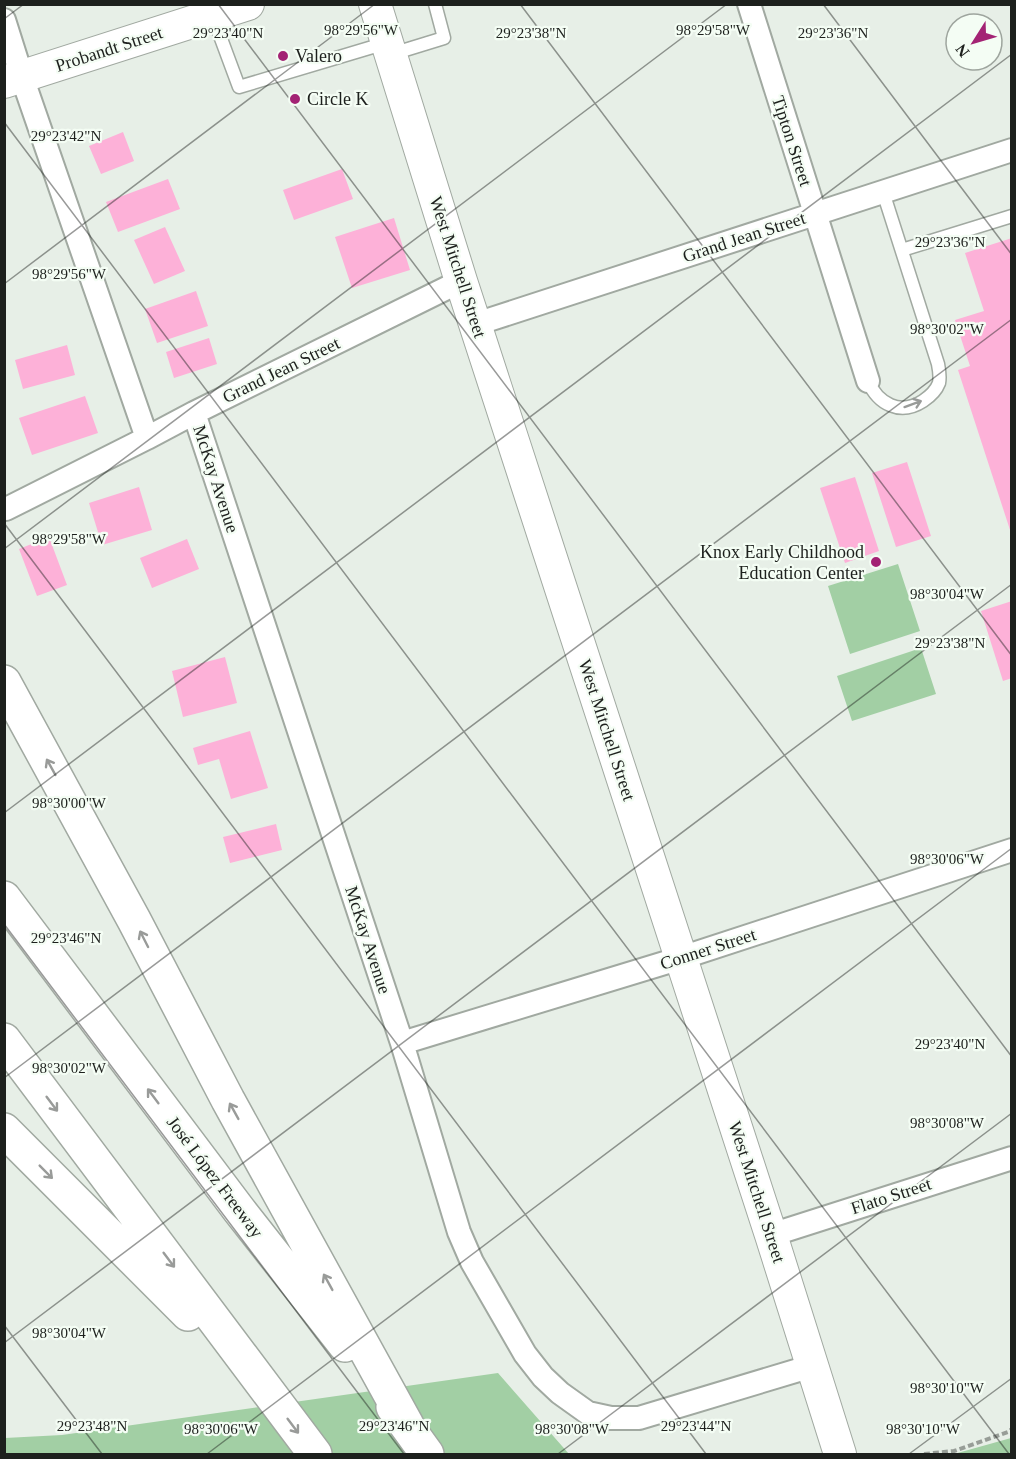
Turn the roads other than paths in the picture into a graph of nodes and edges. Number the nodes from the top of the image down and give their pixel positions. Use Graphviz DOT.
graph roads {
  1 [pos="248,4"];
  2 [pos="375,4"];
  3 [pos="749,4"];
  4 [pos="436,5"];
  5 [pos="213,16"];
  6 [pos="4,20"];
  7 [pos="389,49"];
  8 [pos="13,79"];
  9 [pos="1011,150"];
  10 [pos="883,192"];
  11 [pos="815,214"];
  12 [pos="1011,216"];
  13 [pos="902,250"];
  14 [pos="461,280"];
  15 [pos="476,324"];
  16 [pos="868,381"];
  17 [pos="194,413"];
  18 [pos="147,438"];
  19 [pos="6,509"];
  20 [pos="4,682"];
  21 [pos="1011,850"];
  22 [pos="4,898"];
  23 [pos="681,958"];
  24 [pos="4,1040"];
  25 [pos="402,1043"];
  26 [pos="4,1130"];
  27 [pos="1011,1158"];
  28 [pos="771,1235"];
  29 [pos="812,1366"];
  30 [pos="272,1398"];
  31 [pos="418,1442"];
  32 [pos="315,1455"];
  33 [pos="840,1455"];
  1 -- 5 [label="street, Probandt Street"];
  2 -- 7 [label="street, West Mitchell Street"];
  3 -- 11 [label="street, Tipton Street"];
  4 -- 7 [label="lane"];
  5 -- 7 [label="lane"];
  5 -- 8 [label="street, Probandt Street"];
  6 -- 8 [label="street"];
  7 -- 14 [label="street, West Mitchell Street"];
  8 -- 18 [label="street"];
  9 -- 10 [label="street, Grand Jean Street"];
  10 -- 11 [label="street, Grand Jean Street"];
  10 -- 13 [label="lane"];
  11 -- 15 [label="street, Grand Jean Street"];
  11 -- 16 [label="street, Tipton Street"];
  12 -- 13 [label="lane"];
  16 -- 13 [label="lane, one-way"];
  14 -- 15 [label="street, West Mitchell Street"];
  14 -- 17 [label="street, Grand Jean Street"];
  15 -- 23 [label="street, West Mitchell Street"];
  17 -- 18 [label="street, Grand Jean Street"];
  17 -- 25 [label="street, McKay Avenue"];
  18 -- 19 [label="street, Grand Jean Street"];
  31 -- 20 [label="highway, one-way"];
  21 -- 23 [label="street, Conner Street"];
  31 -- 22 [label="highway, José López Freeway, one-way"];
  23 -- 25 [label="street, Conner Street"];
  23 -- 28 [label="street, West Mitchell Street"];
  24 -- 30 [label="highway, one-way"];
  25 -- 29 [label="street, McKay Avenue"];
  26 -- 30 [label="highway, one-way"];
  27 -- 28 [label="street, Flato Street"];
  28 -- 29 [label="street, West Mitchell Street"];
  29 -- 33 [label="street, West Mitchell Street"];
  30 -- 32 [label="highway, one-way"];
}
